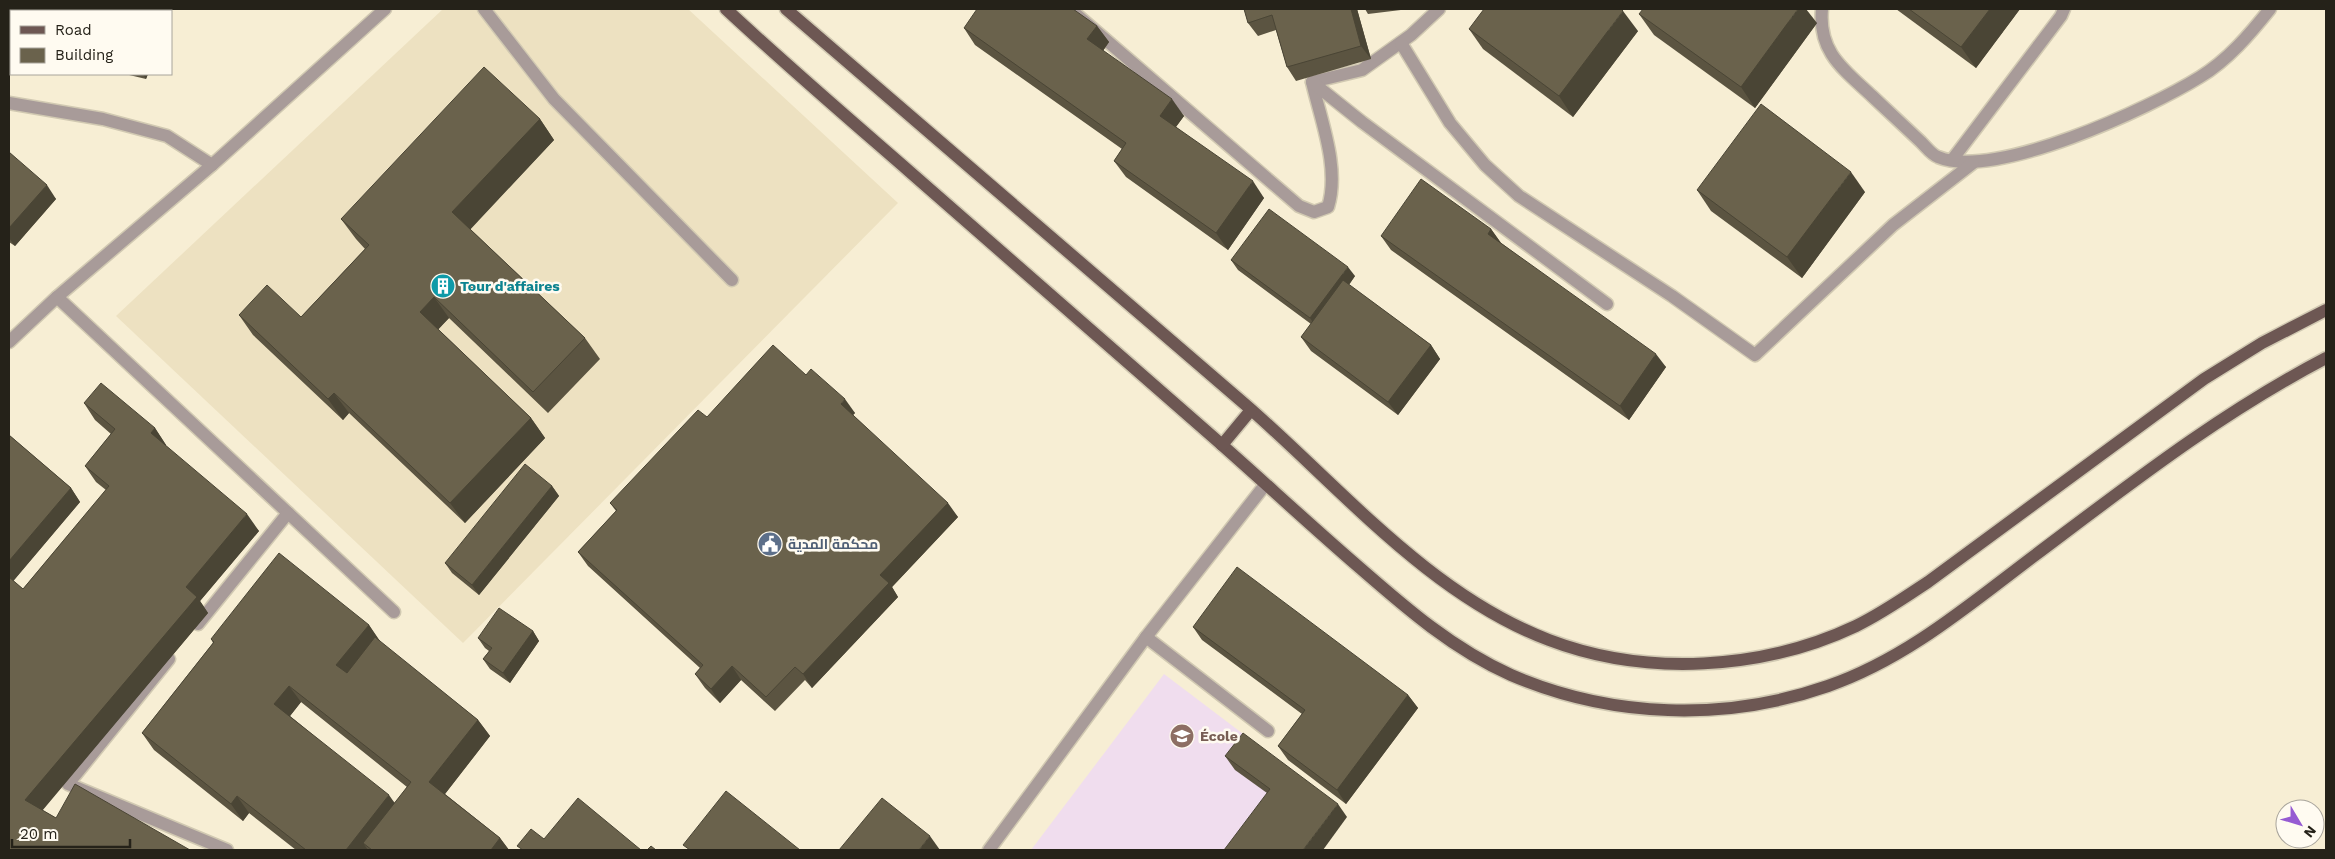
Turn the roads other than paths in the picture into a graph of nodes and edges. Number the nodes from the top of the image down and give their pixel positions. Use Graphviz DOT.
graph roads {
  1 [pos="385,9"];
  2 [pos="484,9"];
  3 [pos="726,9"];
  4 [pos="786,9"];
  5 [pos="1070,9"];
  6 [pos="1439,9"];
  7 [pos="1822,9"];
  8 [pos="2064,9"];
  9 [pos="2270,9"];
  10 [pos="1401,43"];
  11 [pos="1312,82"];
  12 [pos="9,103"];
  13 [pos="1952,160"];
  14 [pos="1972,163"];
  15 [pos="212,165"];
  16 [pos="732,280"];
  17 [pos="57,297"];
  18 [pos="1607,304"];
  19 [pos="2326,310"];
  20 [pos="9,342"];
  21 [pos="2326,358"];
  22 [pos="1251,410"];
  23 [pos="1222,445"];
  24 [pos="1265,485"];
  25 [pos="288,513"];
  26 [pos="394,612"];
  27 [pos="187,637"];
  28 [pos="1146,637"];
  29 [pos="175,652"];
  30 [pos="1268,731"];
  31 [pos="227,850"];
  32 [pos="989,850"];
  1 -- 15 [label="street"];
  2 -- 16 [label="street"];
  3 -- 23 [label="main road"];
  4 -- 22 [label="main road"];
  5 -- 11 [label="street"];
  6 -- 10 [label="street"];
  7 -- 13 [label="street"];
  8 -- 13 [label="street"];
  9 -- 14 [label="street"];
  10 -- 11 [label="street"];
  10 -- 14 [label="street"];
  11 -- 18 [label="street"];
  12 -- 15 [label="street"];
  13 -- 14 [label="street"];
  15 -- 17 [label="street"];
  17 -- 20 [label="street"];
  17 -- 25 [label="street"];
  19 -- 22 [label="main road"];
  21 -- 24 [label="main road"];
  22 -- 23 [label="main road"];
  23 -- 24 [label="main road"];
  24 -- 28 [label="street"];
  25 -- 26 [label="street"];
  25 -- 27 [label="street"];
  28 -- 30 [label="street"];
  28 -- 32 [label="street"];
  29 -- 31 [label="street"];
}
